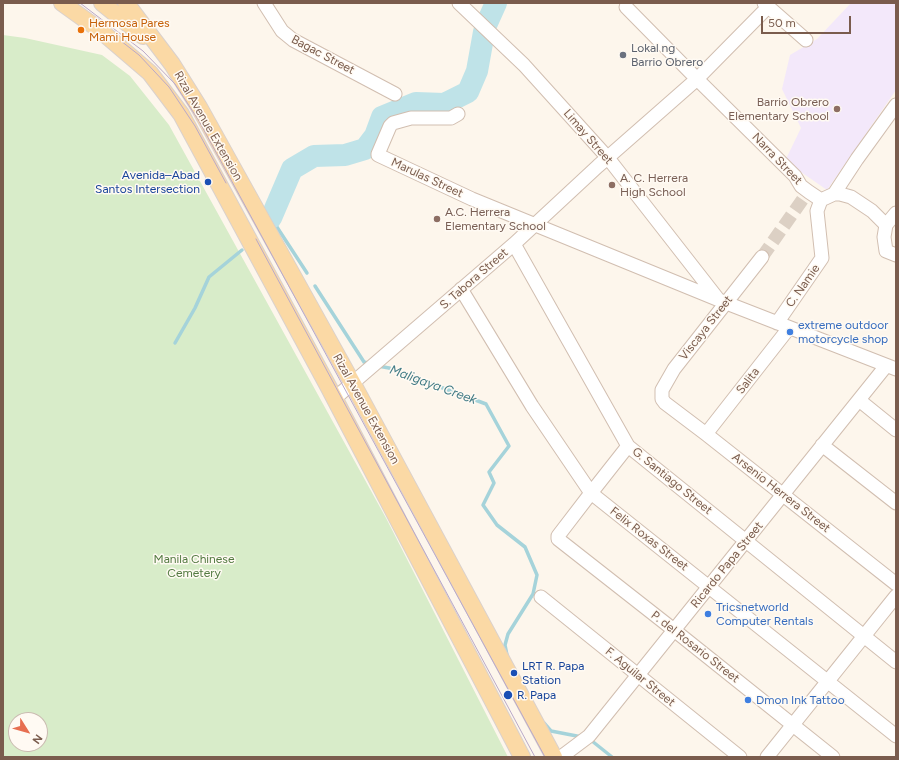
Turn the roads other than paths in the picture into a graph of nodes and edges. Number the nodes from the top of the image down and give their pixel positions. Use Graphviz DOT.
graph roads {
  1 [pos="62,3"];
  2 [pos="102,3"];
  3 [pos="126,3"];
  4 [pos="264,3"];
  5 [pos="459,3"];
  6 [pos="766,5"];
  7 [pos="626,7"];
  8 [pos="806,40"];
  9 [pos="172,64"];
  10 [pos="697,79"];
  11 [pos="395,94"];
  12 [pos="896,105"];
  13 [pos="458,114"];
  14 [pos="608,158"];
  15 [pos="834,194"];
  16 [pos="821,200"];
  17 [pos="896,213"];
  18 [pos="535,224"];
  19 [pos="886,225"];
  20 [pos="514,244"];
  21 [pos="896,255"];
  22 [pos="762,257"];
  23 [pos="461,289"];
  24 [pos="722,302"];
  25 [pos="776,323"];
  26 [pos="789,328"];
  27 [pos="891,367"];
  28 [pos="353,384"];
  29 [pos="334,399"];
  30 [pos="859,400"];
  31 [pos="665,403"];
  32 [pos="896,430"];
  33 [pos="706,434"];
  34 [pos="822,445"];
  35 [pos="628,446"];
  36 [pos="590,493"];
  37 [pos="783,494"];
  38 [pos="896,503"];
  39 [pos="746,541"];
  40 [pos="896,584"];
  41 [pos="709,587"];
  42 [pos="896,596"];
  43 [pos="541,597"];
  44 [pos="674,630"];
  45 [pos="864,636"];
  46 [pos="896,662"];
  47 [pos="638,675"];
  48 [pos="828,682"];
  49 [pos="793,725"];
  50 [pos="896,736"];
  51 [pos="522,757"];
  52 [pos="554,757"];
  53 [pos="561,757"];
  54 [pos="740,757"];
  55 [pos="767,757"];
  56 [pos="833,757"];
  1 -- 29 [label="main road, Rizal Avenue Extension"];
  2 -- 9 [label="main road"];
  3 -- 9 [label="main road"];
  4 -- 11 [label="street, Bagac Street"];
  5 -- 14 [label="street, Limay Street"];
  6 -- 8 [label="street"];
  6 -- 10 [label="street, S. Tabora Street"];
  7 -- 10 [label="street, Narra Street"];
  9 -- 28 [label="main road, Rizal Avenue Extension"];
  10 -- 14 [label="street, S. Tabora Street"];
  10 -- 16 [label="street, Narra Street"];
  12 -- 15 [label="street"];
  13 -- 18 [label="street, Marulas Street"];
  14 -- 18 [label="street, S. Tabora Street"];
  14 -- 24 [label="street, Limay Street"];
  15 -- 16 [label="street"];
  15 -- 19 [label="street"];
  16 -- 25 [label="street, C. Namie"];
  17 -- 19 [label="street"];
  18 -- 20 [label="street, S. Tabora Street"];
  18 -- 24 [label="street, Marulas Street"];
  19 -- 21 [label="street"];
  20 -- 23 [label="street, S. Tabora Street"];
  20 -- 35 [label="street, G. Santiago Street"];
  22 -- 24 [label="street, Viscaya Street"];
  23 -- 28 [label="street, S. Tabora Street"];
  23 -- 36 [label="street, Felix Roxas Street"];
  24 -- 25 [label="street, Marulas Street"];
  24 -- 31 [label="street, Viscaya Street"];
  25 -- 26 [label="street, Marulas Street"];
  26 -- 27 [label="street, Marulas Street"];
  26 -- 33 [label="street, Salita"];
  27 -- 30 [label="street, Ricardo Papa Street"];
  28 -- 29 [label="street, S. Tabora Street"];
  28 -- 52 [label="main road, Rizal Avenue Extension"];
  29 -- 51 [label="main road, Rizal Avenue Extension"];
  30 -- 32 [label="street"];
  30 -- 34 [label="street, Ricardo Papa Street"];
  31 -- 33 [label="street, Arsenio Herrera Street"];
  33 -- 37 [label="street, Arsenio Herrera Street"];
  34 -- 37 [label="street, Ricardo Papa Street"];
  34 -- 38 [label="street"];
  35 -- 36 [label="street"];
  35 -- 39 [label="street, G. Santiago Street"];
  36 -- 41 [label="street, Felix Roxas Street"];
  36 -- 44 [label="street, P. del Rosario Street"];
  37 -- 39 [label="street, Ricardo Papa Street"];
  37 -- 40 [label="street, Arsenio Herrera Street"];
  39 -- 41 [label="street, Ricardo Papa Street"];
  39 -- 45 [label="street, G. Santiago Street"];
  41 -- 44 [label="street, Ricardo Papa Street"];
  41 -- 48 [label="street, Felix Roxas Street"];
  42 -- 45 [label="street"];
  43 -- 47 [label="street, F. Aguilar Street"];
  44 -- 47 [label="street, Ricardo Papa Street"];
  44 -- 49 [label="street, P. del Rosario Street"];
  45 -- 46 [label="street, G. Santiago Street"];
  45 -- 48 [label="street"];
  47 -- 53 [label="street, Ricardo Papa Street"];
  47 -- 54 [label="street, F. Aguilar Street"];
  48 -- 49 [label="street"];
  48 -- 50 [label="street, Felix Roxas Street"];
  49 -- 55 [label="street"];
  49 -- 56 [label="street, P. del Rosario Street"];
}
